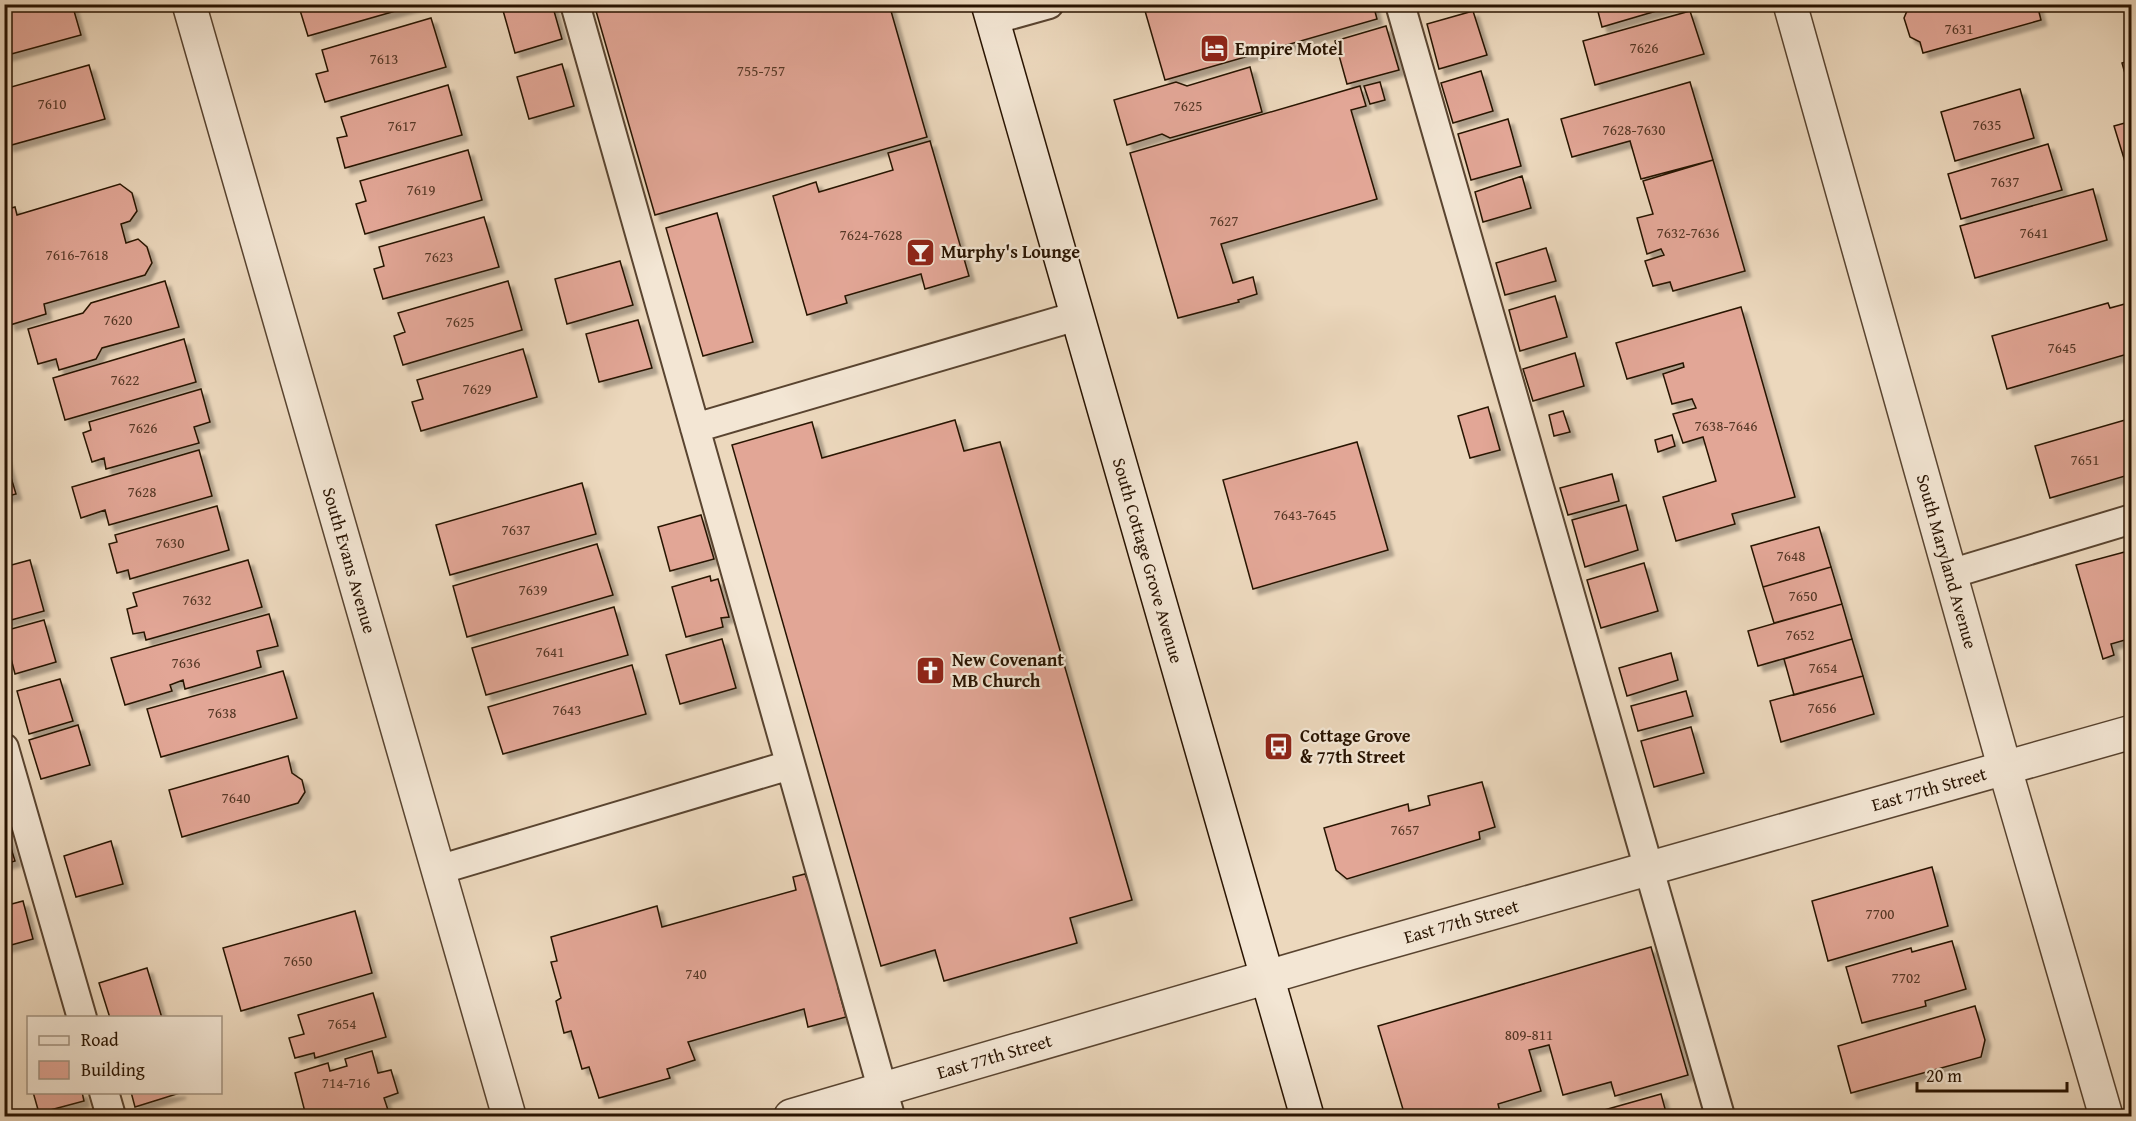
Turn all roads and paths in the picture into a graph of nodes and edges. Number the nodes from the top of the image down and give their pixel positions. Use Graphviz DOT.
graph roads {
  1 [pos="189,4"];
  2 [pos="575,4"];
  3 [pos="1049,4"];
  4 [pos="1400,4"];
  5 [pos="1790,4"];
  6 [pos="990,12"];
  7 [pos="1077,316"];
  8 [pos="695,428"];
  9 [pos="2132,519"];
  10 [pos="1950,574"];
  11 [pos="2132,732"];
  12 [pos="4,748"];
  13 [pos="790,765"];
  14 [pos="2005,769"];
  15 [pos="1649,869"];
  16 [pos="438,870"];
  17 [pos="1267,977"];
  18 [pos="82,1016"];
  19 [pos="105,1094"];
  20 [pos="886,1103"];
  21 [pos="111,1116"];
  22 [pos="509,1116"];
  23 [pos="791,1116"];
  24 [pos="1307,1116"];
  25 [pos="1720,1116"];
  26 [pos="2106,1116"];
  1 -- 16 [label="street, South Evans Avenue"];
  2 -- 8 [label="lane"];
  3 -- 6 [label="lane"];
  4 -- 15 [label="lane"];
  5 -- 10 [label="street, South Maryland Avenue"];
  6 -- 7 [label="street, South Cottage Grove Avenue"];
  7 -- 8 [label="lane"];
  7 -- 17 [label="street, South Cottage Grove Avenue"];
  8 -- 13 [label="lane"];
  9 -- 10 [label="lane"];
  10 -- 14 [label="street, South Maryland Avenue"];
  11 -- 14 [label="street, East 77th Street"];
  12 -- 18 [label="lane"];
  13 -- 16 [label="lane"];
  13 -- 20 [label="lane"];
  14 -- 15 [label="street, East 77th Street"];
  14 -- 26 [label="street, South Maryland Avenue"];
  15 -- 17 [label="street, East 77th Street"];
  15 -- 25 [label="lane"];
  16 -- 22 [label="street, South Evans Avenue"];
  17 -- 20 [label="street, East 77th Street"];
  17 -- 24 [label="street, South Cottage Grove Avenue"];
  19 -- 21 [label="lane"];
  20 -- 23 [label="street, East 77th Street"];
}
